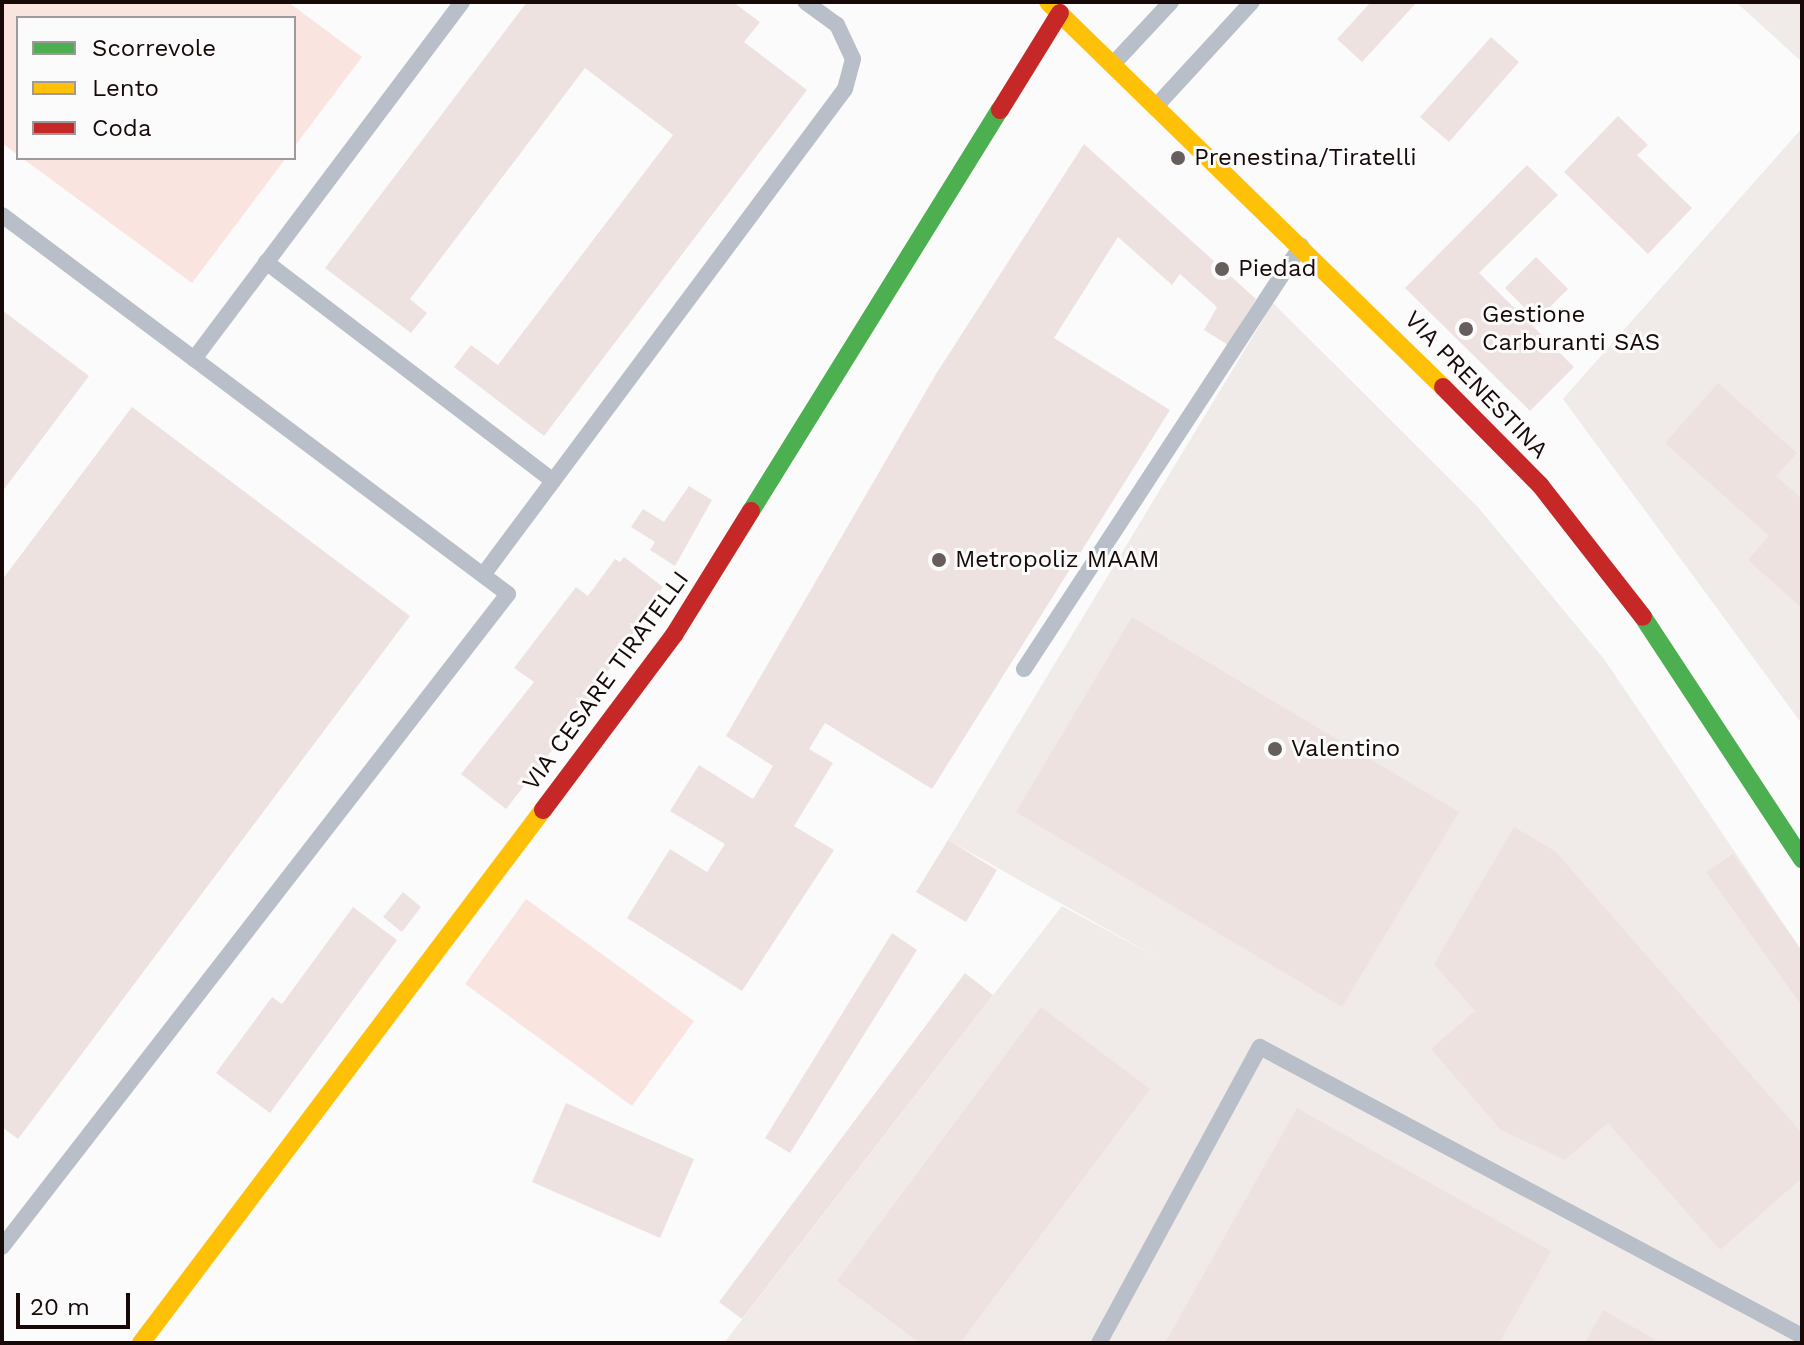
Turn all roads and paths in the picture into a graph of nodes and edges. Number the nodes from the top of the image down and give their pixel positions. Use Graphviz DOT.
graph roads {
  1 [pos="462,2"];
  2 [pos="805,2"];
  3 [pos="1171,2"];
  4 [pos="1252,2"];
  5 [pos="1054,7"];
  6 [pos="1114,63"];
  7 [pos="1158,104"];
  8 [pos="2,215"];
  9 [pos="1302,244"];
  10 [pos="266,262"];
  11 [pos="194,359"];
  12 [pos="553,481"];
  13 [pos="483,575"];
  14 [pos="1024,669"];
  15 [pos="1802,859"];
  16 [pos="2,1247"];
  17 [pos="1802,1336"];
  18 [pos="141,1343"];
  19 [pos="1099,1343"];
  1 -- 10 [label="lane"];
  2 -- 12 [label="lane"];
  3 -- 6 [label="lane"];
  4 -- 7 [label="lane"];
  5 -- 6 [label="street, VIA PRENESTINA"];
  5 -- 18 [label="street, VIA CESARE TIRATELLI"];
  6 -- 7 [label="street, VIA PRENESTINA"];
  7 -- 9 [label="street, VIA PRENESTINA"];
  8 -- 11 [label="lane"];
  9 -- 14 [label="lane"];
  9 -- 15 [label="street, VIA PRENESTINA"];
  10 -- 11 [label="lane"];
  10 -- 12 [label="lane"];
  11 -- 13 [label="lane"];
  12 -- 13 [label="lane"];
  13 -- 16 [label="lane"];
  17 -- 19 [label="lane"];
}
